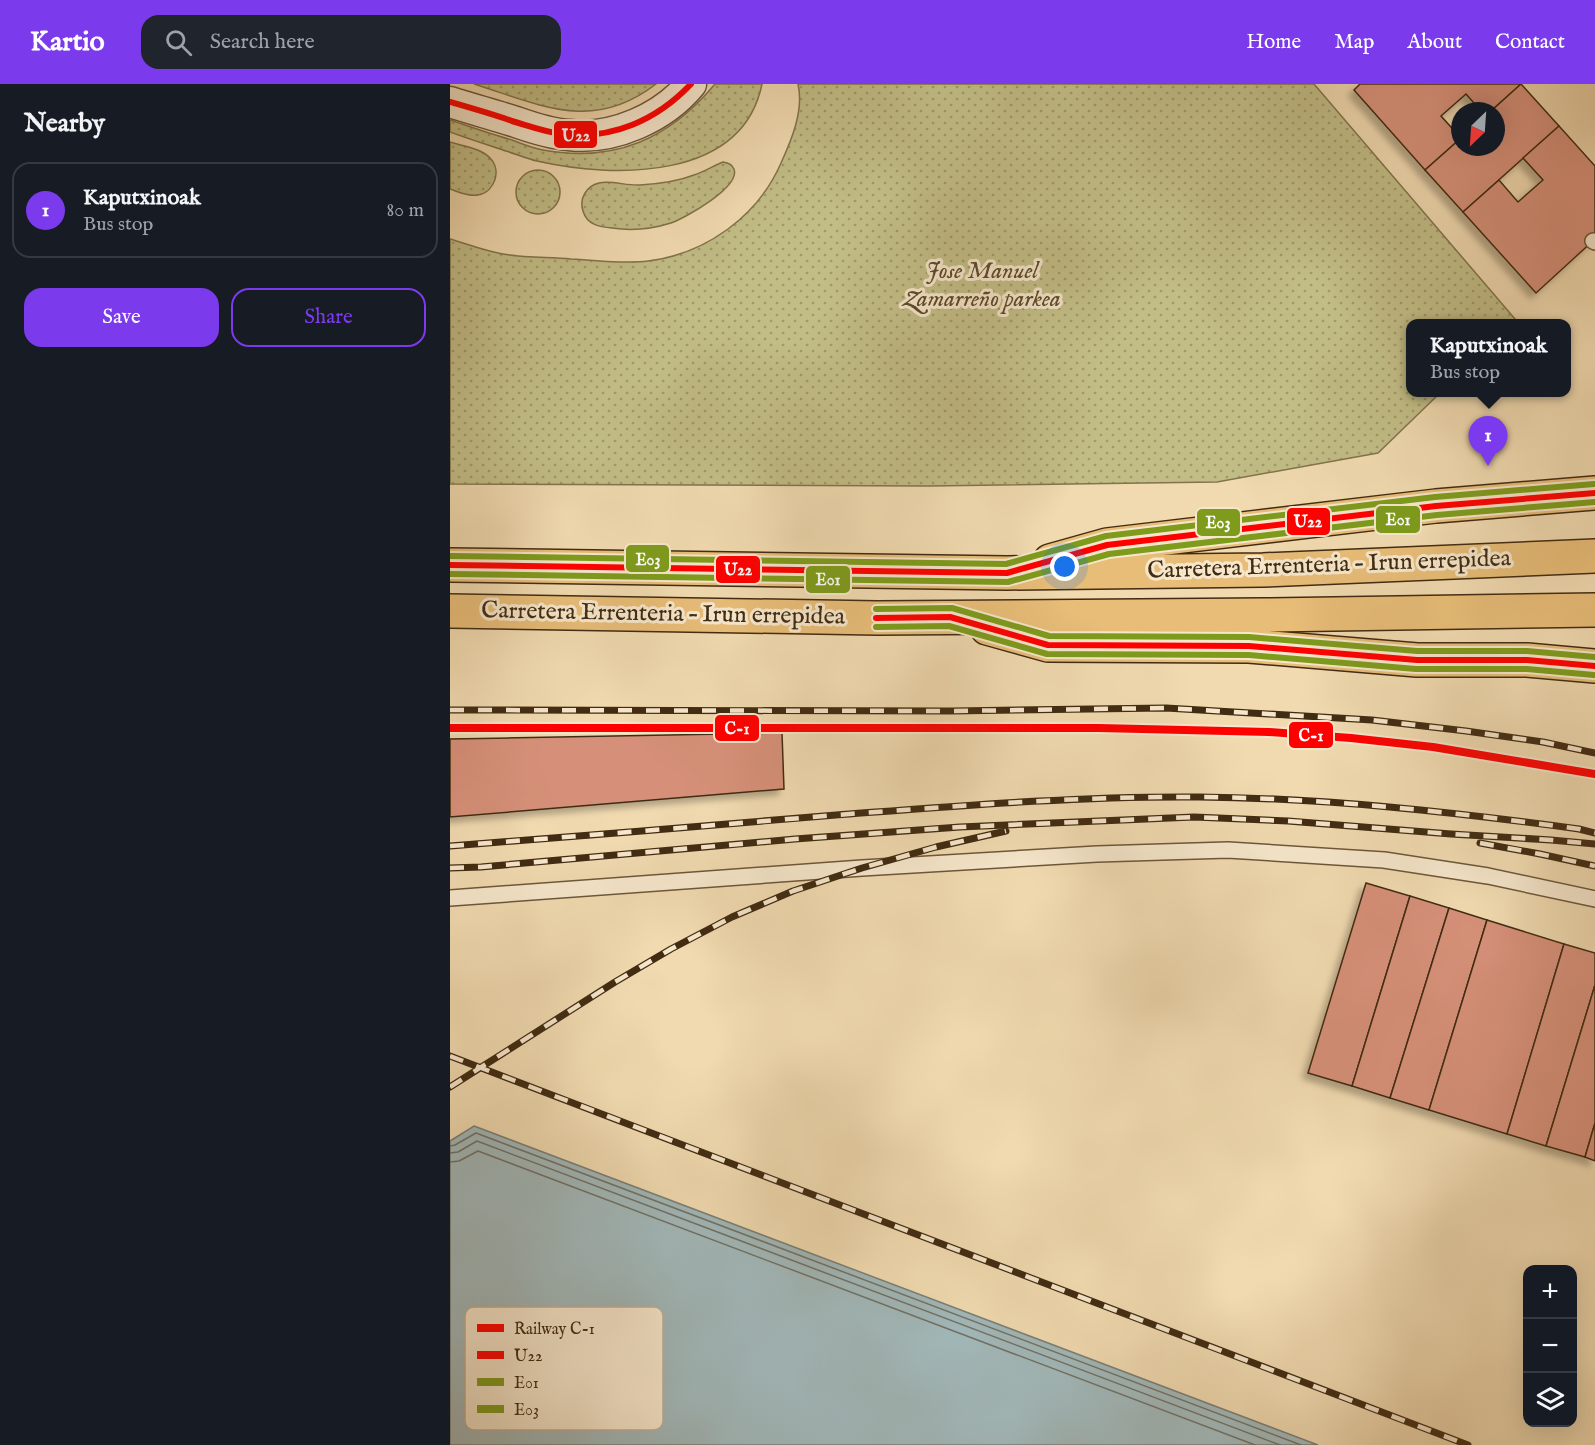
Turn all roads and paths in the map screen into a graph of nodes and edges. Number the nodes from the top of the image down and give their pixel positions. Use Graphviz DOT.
graph roads {
  1 [pos="691,84"];
  2 [pos="450,102"];
  3 [pos="1595,494"];
  4 [pos="1595,556"];
  5 [pos="450,565"];
  6 [pos="1007,573"];
  7 [pos="1595,610"];
  8 [pos="450,611"];
  9 [pos="950,618"];
  10 [pos="1595,666"];
  11 [pos="450,898"];
  12 [pos="1595,899"];
  1 -- 2 [label="street"];
  3 -- 6 [label="main road"];
  4 -- 6 [label="main road, Carretera Errenteria – Irun errepidea"];
  5 -- 6 [label="main road, Carretera Errenteria – Irun errepidea"];
  7 -- 9 [label="main road, Carretera Errenteria – Irun errepidea"];
  8 -- 9 [label="main road, Carretera Errenteria – Irun errepidea"];
  9 -- 10 [label="main road"];
  11 -- 12 [label="lane"];
}
